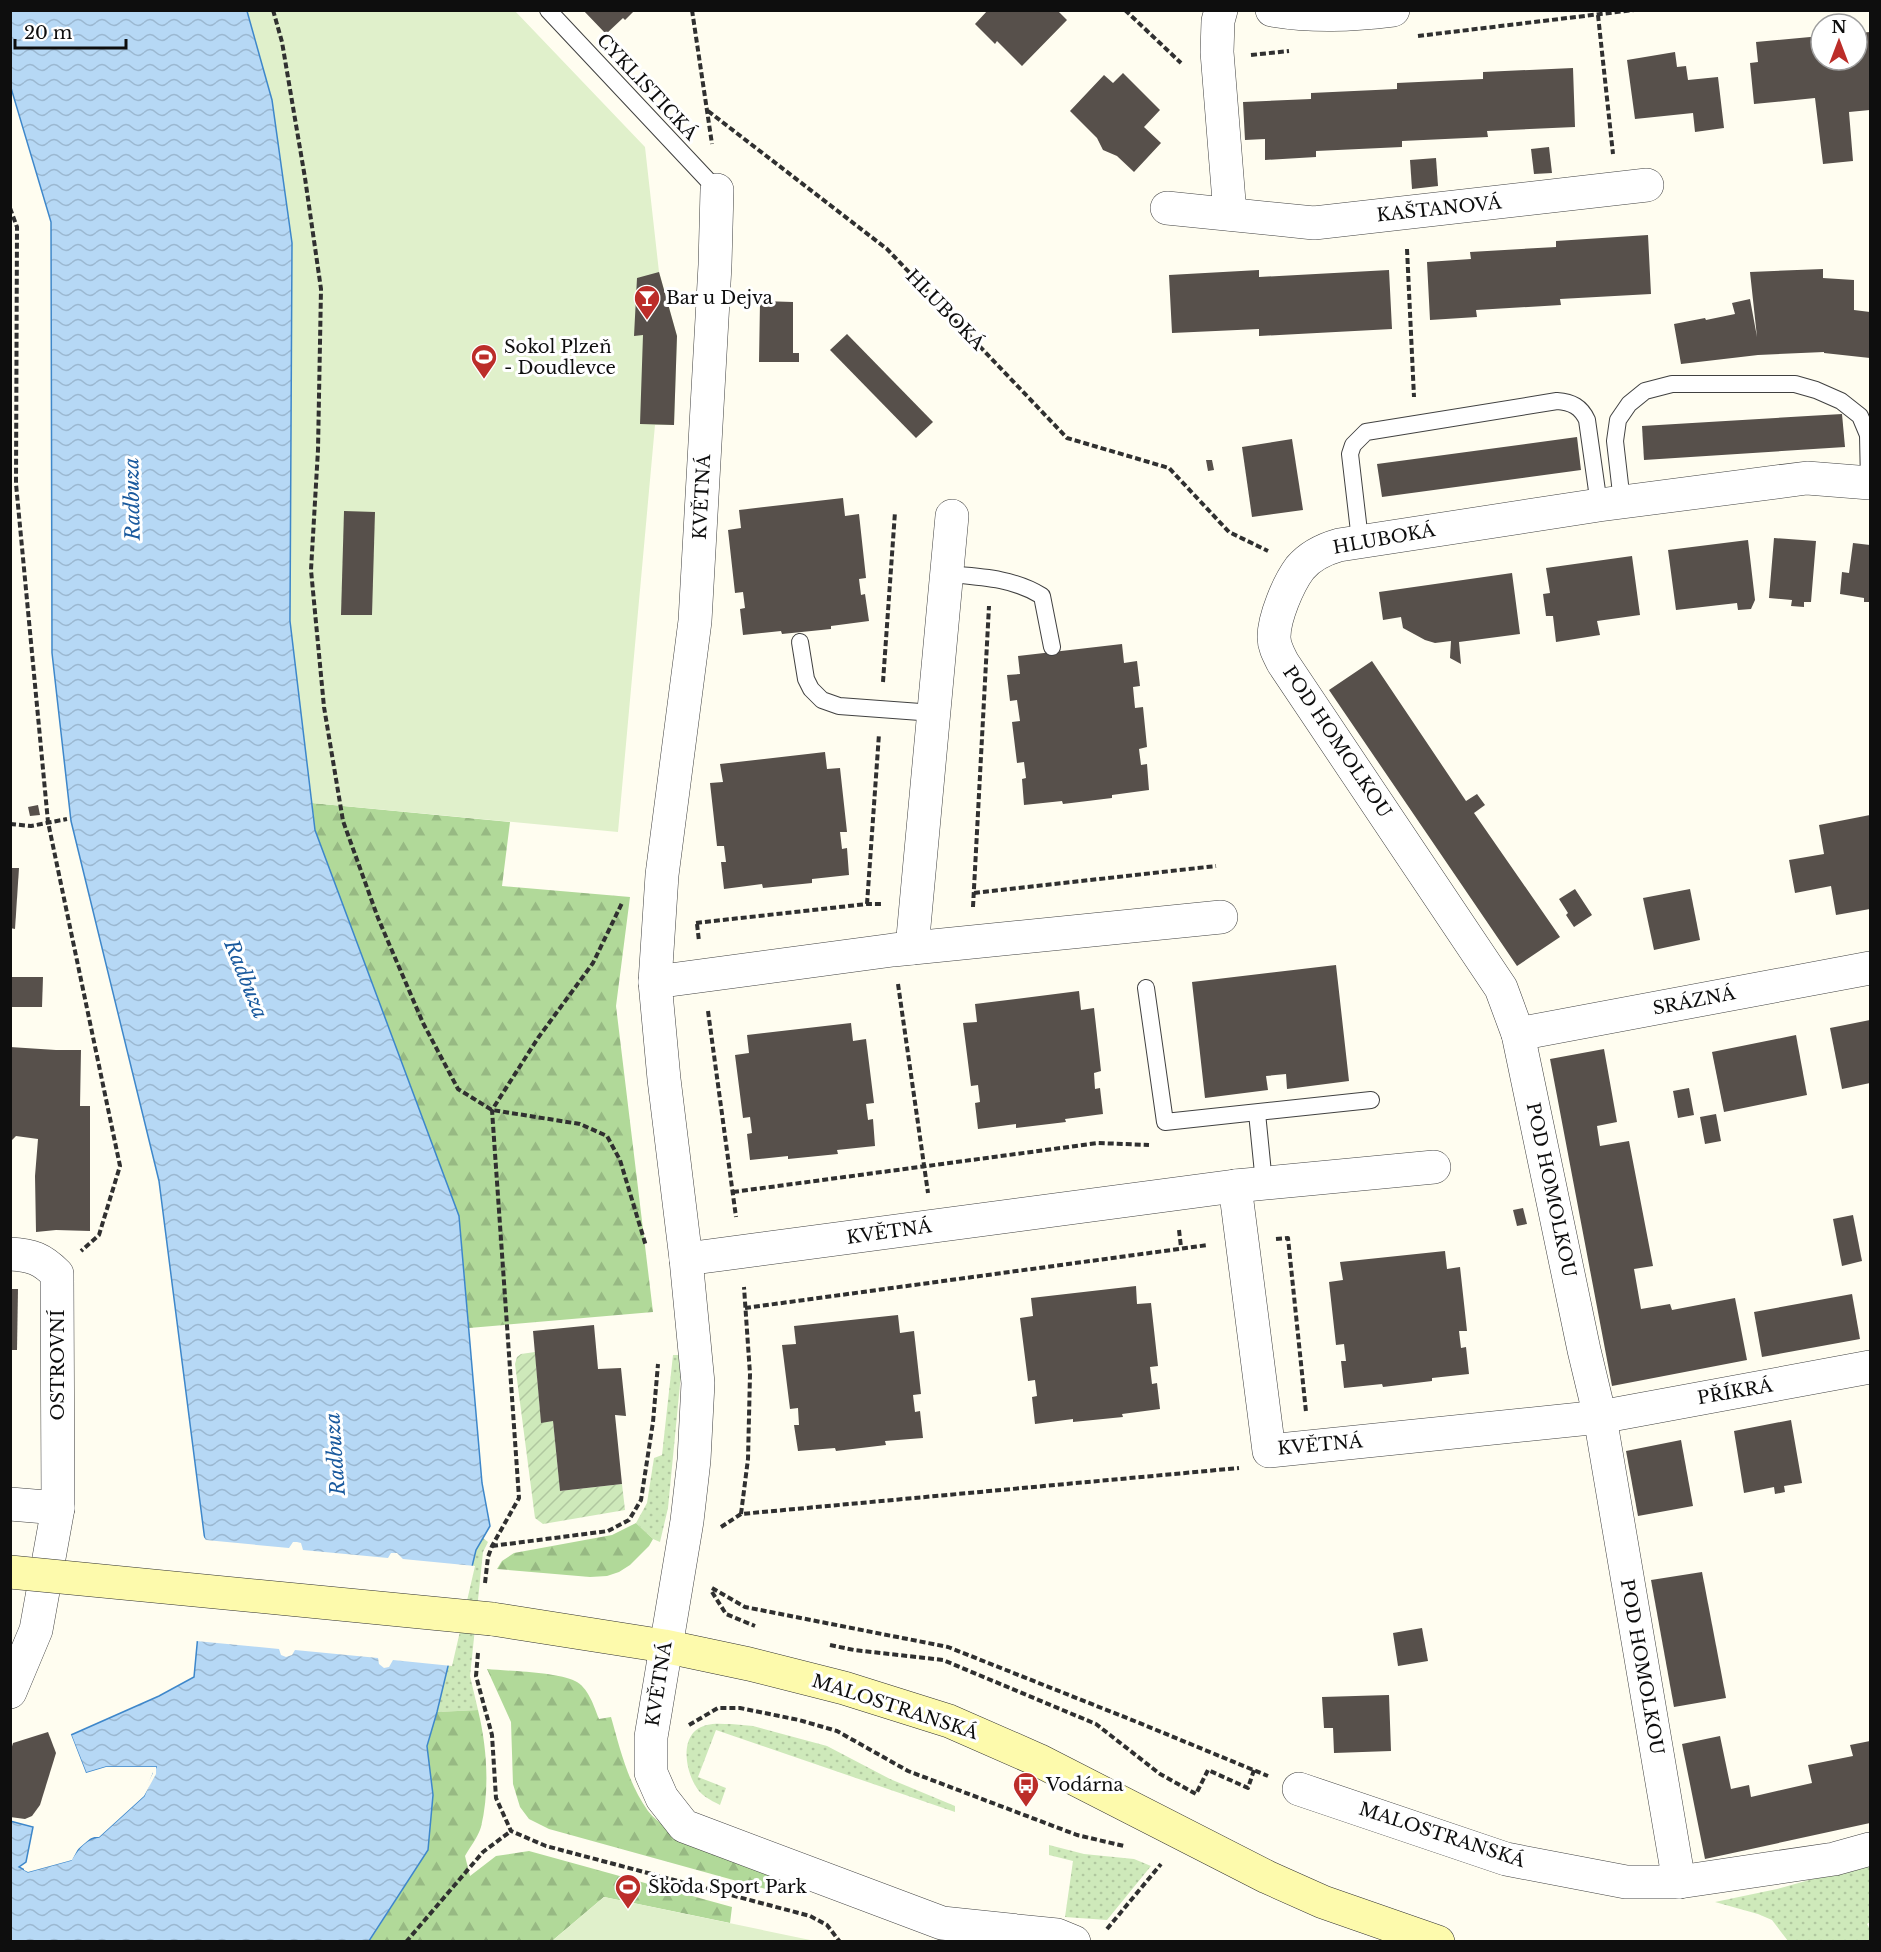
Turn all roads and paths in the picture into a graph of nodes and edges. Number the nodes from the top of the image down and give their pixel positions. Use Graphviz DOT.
graph roads {
  1 [pos="273,10"];
  2 [pos="548,10"];
  3 [pos="692,10"];
  4 [pos="1221,10"];
  5 [pos="1272,10"];
  6 [pos="1394,10"];
  7 [pos="1598,15"];
  8 [pos="708,111"];
  9 [pos="1632,187"];
  10 [pos="717,190"];
  11 [pos="10,208"];
  12 [pos="1167,208"];
  13 [pos="1230,214"];
  14 [pos="1406,242"];
  15 [pos="1414,399"];
  16 [pos="1870,483"];
  17 [pos="1610,504"];
  18 [pos="952,516"];
  19 [pos="1360,540"];
  20 [pos="1301,567"];
  21 [pos="947,574"];
  22 [pos="991,578"];
  23 [pos="800,642"];
  24 [pos="1052,647"];
  25 [pos="934,713"];
  26 [pos="67,819"];
  27 [pos="48,822"];
  28 [pos="10,824"];
  29 [pos="1216,866"];
  30 [pos="662,875"];
  31 [pos="974,893"];
  32 [pos="916,905"];
  33 [pos="1221,917"];
  34 [pos="696,923"];
  35 [pos="903,949"];
  36 [pos="1870,968"];
  37 [pos="655,982"];
  38 [pos="1146,988"];
  39 [pos="1518,1034"];
  40 [pos="1371,1100"];
  41 [pos="492,1110"];
  42 [pos="1257,1113"];
  43 [pos="1156,1146"];
  44 [pos="924,1166"];
  45 [pos="1434,1167"];
  46 [pos="1250,1184"];
  47 [pos="733,1192"];
  48 [pos="1174,1194"];
  49 [pos="933,1226"];
  50 [pos="1242,1242"];
  51 [pos="646,1246"];
  52 [pos="1181,1247"];
  53 [pos="10,1254"];
  54 [pos="686,1259"];
  55 [pos="57,1274"];
  56 [pos="745,1308"];
  57 [pos="659,1358"];
  58 [pos="1870,1367"];
  59 [pos="1600,1417"];
  60 [pos="1309,1447"];
  61 [pos="1257,1459"];
  62 [pos="10,1504"];
  63 [pos="58,1508"];
  64 [pos="712,1533"];
  65 [pos="492,1546"];
  66 [pos="10,1572"];
  67 [pos="676,1577"];
  68 [pos="488,1606"];
  69 [pos="664,1646"];
  70 [pos="478,1652"];
  71 [pos="10,1692"];
  72 [pos="653,1718"];
  73 [pos="1254,1770"];
  74 [pos="1199,1789"];
  75 [pos="1299,1789"];
  76 [pos="511,1831"];
  77 [pos="1133,1848"];
  78 [pos="1870,1849"];
  79 [pos="1167,1856"];
  80 [pos="1679,1882"];
  81 [pos="949,1932"];
  82 [pos="1089,1937"];
  83 [pos="406,1941"];
  84 [pos="840,1941"];
  85 [pos="1438,1941"];
  1 -- 41 [label="path"];
  2 -- 10 [label="lane, CYKLISTICKÁ"];
  3 -- 8 [label="path"];
  4 -- 13 [label="street"];
  5 -- 6 [label="street"];
  7 -- 9 [label="path"];
  8 -- 10 [label="path"];
  8 -- 20 [label="path, HLUBOKÁ"];
  9 -- 13 [label="street, KAŠTANOVÁ"];
  10 -- 30 [label="street, KVĚTNÁ"];
  11 -- 27 [label="path"];
  12 -- 13 [label="street, KAŠTANOVÁ"];
  14 -- 15 [label="path"];
  16 -- 17 [label="street, HLUBOKÁ"];
  16 -- 17 [label="lane"];
  17 -- 19 [label="street, HLUBOKÁ"];
  17 -- 19 [label="lane"];
  18 -- 21 [label="street"];
  19 -- 20 [label="street, HLUBOKÁ"];
  20 -- 39 [label="street, POD HOMOLKOU"];
  21 -- 22 [label="lane"];
  21 -- 25 [label="street"];
  22 -- 24 [label="lane"];
  22 -- 31 [label="path"];
  23 -- 25 [label="lane"];
  25 -- 32 [label="street"];
  26 -- 27 [label="path"];
  27 -- 28 [label="path"];
  27 -- 55 [label="path"];
  29 -- 31 [label="path"];
  30 -- 37 [label="street, KVĚTNÁ"];
  30 -- 41 [label="path"];
  31 -- 32 [label="path"];
  32 -- 34 [label="path"];
  32 -- 35 [label="street"];
  33 -- 35 [label="street"];
  35 -- 37 [label="street"];
  35 -- 44 [label="path"];
  36 -- 39 [label="street, SRÁZNÁ"];
  37 -- 54 [label="street, KVĚTNÁ"];
  38 -- 42 [label="lane"];
  39 -- 59 [label="street, POD HOMOLKOU"];
  40 -- 42 [label="lane"];
  41 -- 51 [label="path"];
  41 -- 65 [label="path"];
  42 -- 46 [label="lane"];
  43 -- 44 [label="path"];
  44 -- 47 [label="path"];
  44 -- 49 [label="path"];
  45 -- 46 [label="street, KVĚTNÁ"];
  46 -- 48 [label="street, KVĚTNÁ"];
  46 -- 50 [label="street, KVĚTNÁ"];
  48 -- 49 [label="street, KVĚTNÁ"];
  48 -- 52 [label="path"];
  49 -- 54 [label="street, KVĚTNÁ"];
  50 -- 52 [label="path"];
  50 -- 60 [label="path"];
  50 -- 61 [label="street, KVĚTNÁ"];
  52 -- 56 [label="path"];
  53 -- 55 [label="street"];
  54 -- 67 [label="street, KVĚTNÁ"];
  55 -- 63 [label="street, OSTROVNÍ"];
  57 -- 65 [label="path"];
  58 -- 59 [label="street, PŘÍKRÁ"];
  59 -- 60 [label="street, KVĚTNÁ"];
  59 -- 80 [label="street, POD HOMOLKOU"];
  60 -- 61 [label="street, KVĚTNÁ"];
  61 -- 64 [label="path"];
  62 -- 63 [label="street"];
  63 -- 71 [label="street, OSTROVNÍ"];
  65 -- 68 [label="path"];
  66 -- 68 [label="main road, MALOSTRANSKÁ, bridge"];
  67 -- 69 [label="street, KVĚTNÁ"];
  67 -- 73 [label="path"];
  68 -- 69 [label="main road, MALOSTRANSKÁ"];
  69 -- 72 [label="street, KVĚTNÁ"];
  69 -- 85 [label="main road, MALOSTRANSKÁ"];
  70 -- 76 [label="path"];
  72 -- 77 [label="path"];
  72 -- 81 [label="street, KVĚTNÁ"];
  73 -- 74 [label="path"];
  73 -- 75 [label="path"];
  75 -- 80 [label="street, MALOSTRANSKÁ"];
  76 -- 83 [label="path"];
  76 -- 84 [label="path"];
  78 -- 80 [label="street, MALOSTRANSKÁ"];
  79 -- 82 [label="path"];
  81 -- 82 [label="street, KVĚTNÁ"];
}
